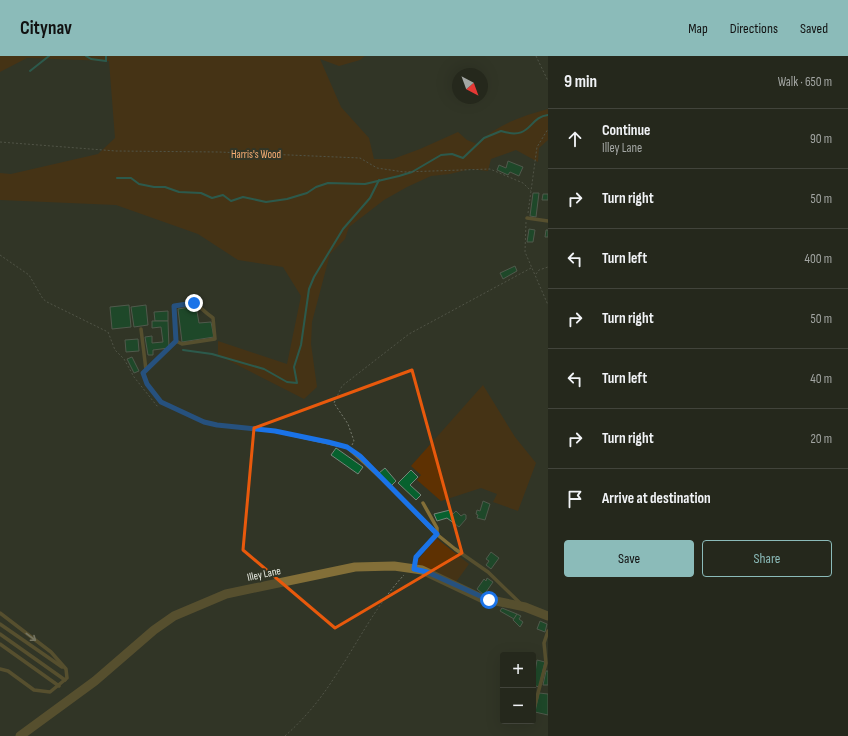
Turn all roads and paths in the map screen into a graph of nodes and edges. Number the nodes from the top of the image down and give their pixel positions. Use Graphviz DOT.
graph roads {
  1 [pos="536,56"];
  2 [pos="548,81"];
  3 [pos="548,129"];
  4 [pos="0,142"];
  5 [pos="531,191"];
  6 [pos="527,218"];
  7 [pos="548,221"];
  8 [pos="0,255"];
  9 [pos="548,267"];
  10 [pos="531,268"];
  11 [pos="536,274"];
  12 [pos="548,305"];
  13 [pos="141,330"];
  14 [pos="176,341"];
  15 [pos="146,370"];
  16 [pos="170,406"];
  17 [pos="349,448"];
  18 [pos="423,503"];
  19 [pos="437,534"];
  20 [pos="412,569"];
  21 [pos="525,607"];
  22 [pos="0,613"];
  23 [pos="548,616"];
  24 [pos="0,624"];
  25 [pos="548,631"];
  26 [pos="0,634"];
  27 [pos="0,644"];
  28 [pos="0,669"];
  29 [pos="66,669"];
  30 [pos="65,680"];
  31 [pos="59,686"];
  32 [pos="536,701"];
  33 [pos="20,736"];
  34 [pos="285,736"];
  1 -- 2 [label="path"];
  3 -- 5 [label="path"];
  4 -- 5 [label="path"];
  5 -- 6 [label="path"];
  6 -- 7 [label="lane"];
  6 -- 10 [label="path"];
  8 -- 16 [label="path"];
  9 -- 11 [label="path"];
  10 -- 11 [label="path"];
  10 -- 17 [label="path"];
  11 -- 12 [label="path"];
  13 -- 15 [label="lane"];
  14 -- 14 [label="lane"];
  14 -- 15 [label="lane"];
  15 -- 16 [label="lane"];
  16 -- 17 [label="lane"];
  17 -- 19 [label="lane"];
  18 -- 19 [label="lane"];
  19 -- 20 [label="path"];
  19 -- 21 [label="lane"];
  20 -- 21 [label="street, Illey Lane"];
  20 -- 33 [label="street, Illey Lane"];
  20 -- 34 [label="path"];
  21 -- 23 [label="street, Illey Lane"];
  22 -- 29 [label="lane, one-way"];
  24 -- 29 [label="lane"];
  25 -- 32 [label="lane"];
  26 -- 30 [label="lane"];
  27 -- 31 [label="lane"];
  28 -- 31 [label="lane"];
  29 -- 30 [label="lane"];
  30 -- 31 [label="lane"];
}
